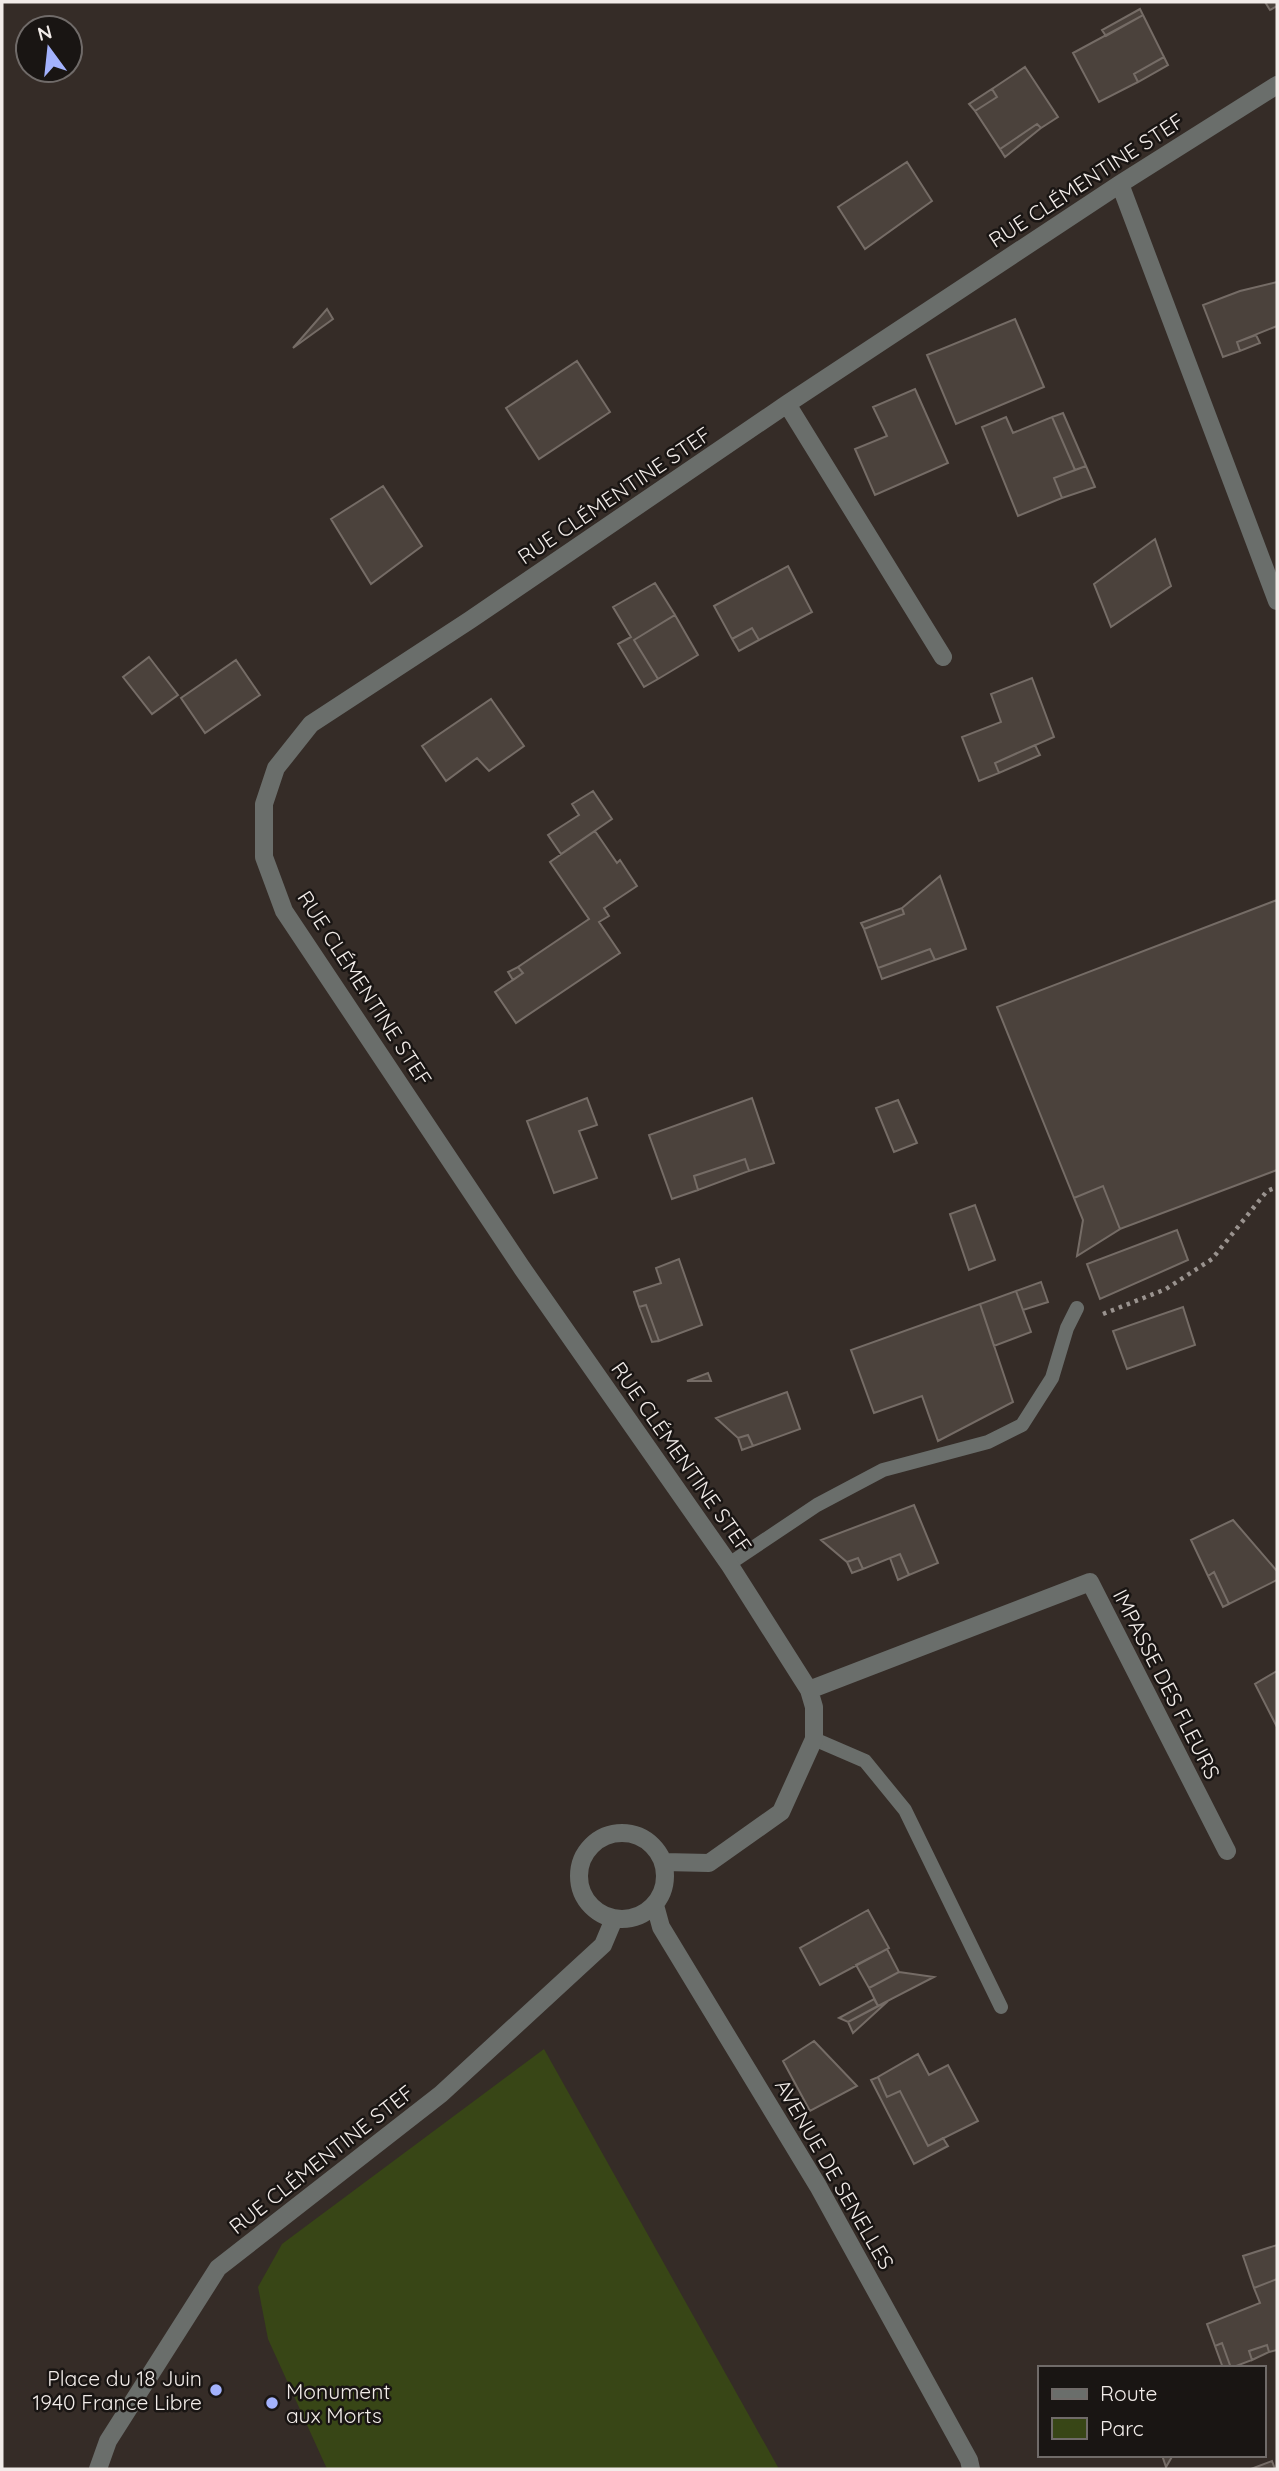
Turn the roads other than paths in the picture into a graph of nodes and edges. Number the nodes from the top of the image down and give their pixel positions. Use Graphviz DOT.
graph roads {
  1 [pos="1277,85"];
  2 [pos="1119,184"];
  3 [pos="787,404"];
  4 [pos="1277,601"];
  5 [pos="943,657"];
  6 [pos="1077,1308"];
  7 [pos="729,1564"];
  8 [pos="809,1690"];
  9 [pos="814,1739"];
  10 [pos="1227,1851"];
  11 [pos="664,1863"];
  12 [pos="655,1905"];
  13 [pos="614,1919"];
  14 [pos="1001,2007"];
  15 [pos="98,2469"];
  16 [pos="971,2469"];
  1 -- 2 [label="street, RUE CLÉMENTINE STEF"];
  2 -- 3 [label="street, RUE CLÉMENTINE STEF"];
  2 -- 4 [label="street"];
  3 -- 5 [label="street"];
  3 -- 7 [label="street, RUE CLÉMENTINE STEF"];
  6 -- 7 [label="lane"];
  7 -- 8 [label="street, RUE CLÉMENTINE STEF"];
  8 -- 9 [label="street, RUE CLÉMENTINE STEF"];
  8 -- 10 [label="street, IMPASSE DES FLEURS"];
  9 -- 11 [label="street, RUE CLÉMENTINE STEF"];
  9 -- 14 [label="lane"];
  11 -- 12 [label="street"];
  11 -- 13 [label="street"];
  12 -- 13 [label="street"];
  12 -- 16 [label="street, AVENUE DE SENELLES"];
  13 -- 15 [label="street, RUE CLÉMENTINE STEF"];
}
